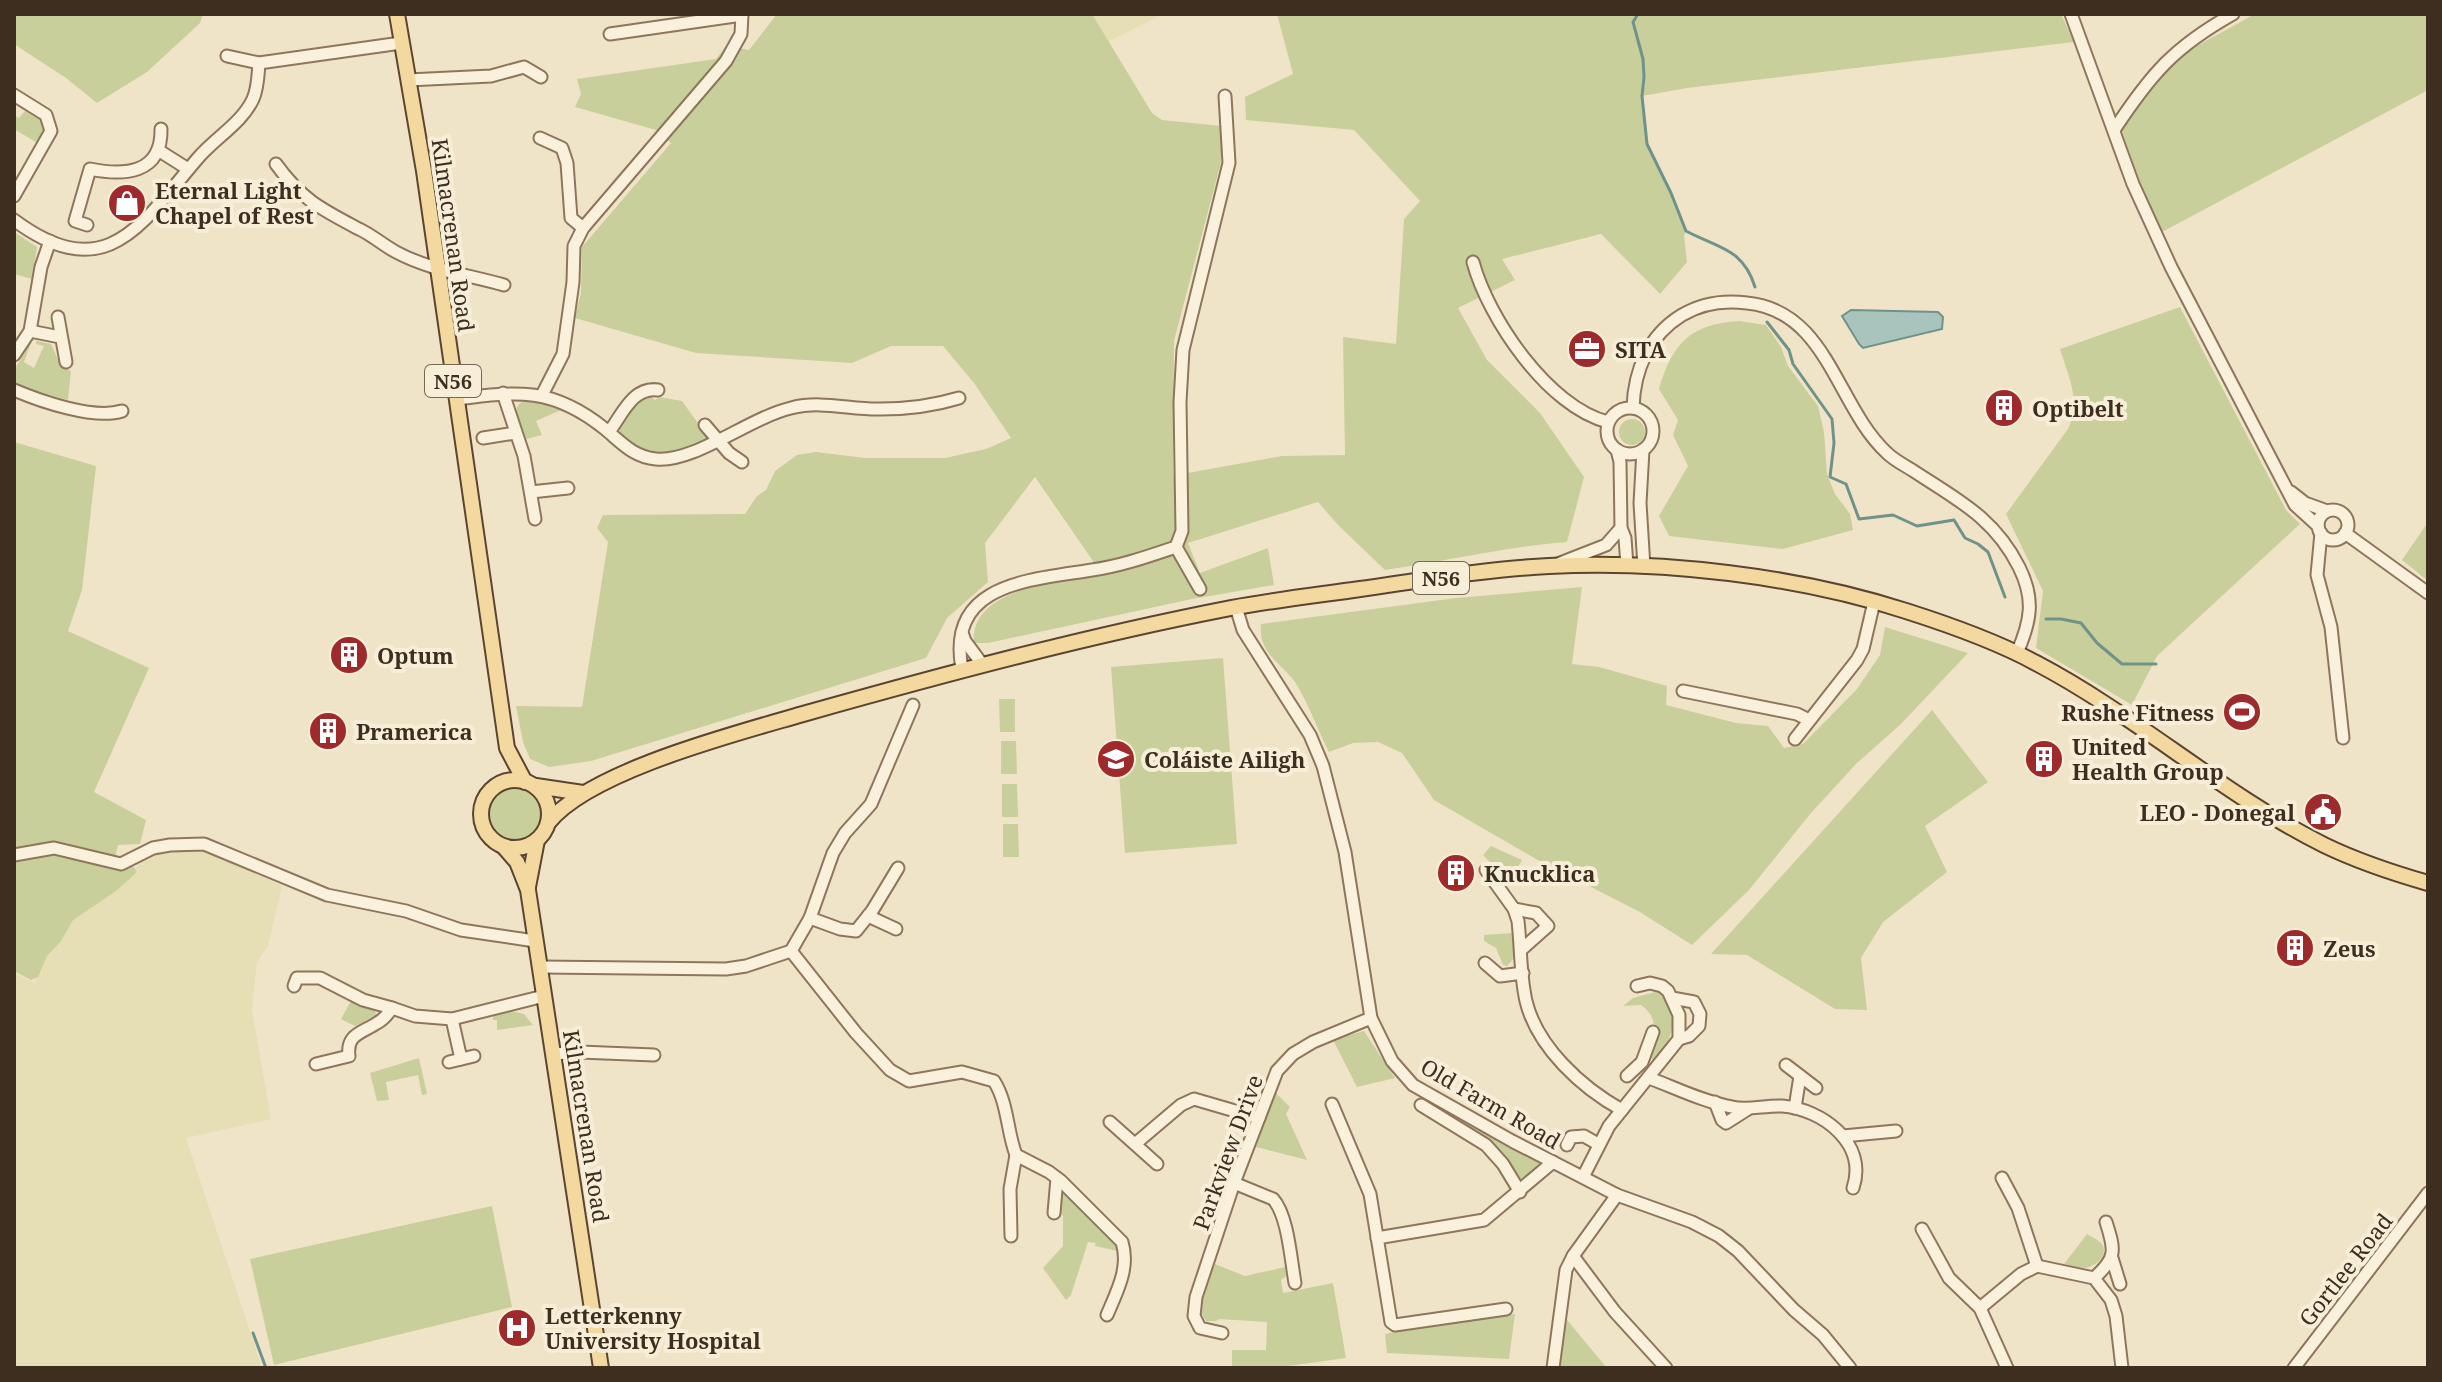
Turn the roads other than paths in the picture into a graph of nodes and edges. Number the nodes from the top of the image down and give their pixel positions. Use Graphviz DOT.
graph roads {
  1 [pos="397,14"];
  2 [pos="2071,14"];
  3 [pos="2233,14"];
  4 [pos="742,15"];
  5 [pos="610,34"];
  6 [pos="401,43"];
  7 [pos="227,56"];
  8 [pos="259,63"];
  9 [pos="541,77"];
  10 [pos="408,80"];
  11 [pos="14,95"];
  12 [pos="1225,96"];
  13 [pos="161,129"];
  14 [pos="2114,130"];
  15 [pos="540,138"];
  16 [pos="158,150"];
  17 [pos="276,164"];
  18 [pos="188,169"];
  19 [pos="14,196"];
  20 [pos="14,220"];
  21 [pos="87,225"];
  22 [pos="583,228"];
  23 [pos="50,241"];
  24 [pos="1473,262"];
  25 [pos="437,266"];
  26 [pos="504,285"];
  27 [pos="58,317"];
  28 [pos="30,331"];
  29 [pos="60,337"];
  30 [pos="14,355"];
  31 [pos="66,362"];
  32 [pos="14,390"];
  33 [pos="658,390"];
  34 [pos="503,393"];
  35 [pos="542,395"];
  36 [pos="959,398"];
  37 [pos="456,399"];
  38 [pos="1633,408"];
  39 [pos="122,411"];
  40 [pos="1608,422"];
  41 [pos="705,425"];
  42 [pos="609,432"];
  43 [pos="515,433"];
  44 [pos="483,438"];
  45 [pos="717,440"];
  46 [pos="1617,450"];
  47 [pos="1643,450"];
  48 [pos="742,462"];
  49 [pos="2285,486"];
  50 [pos="568,488"];
  51 [pos="531,492"];
  52 [pos="2327,511"];
  53 [pos="535,519"];
  54 [pos="1621,528"];
  55 [pos="2320,530"];
  56 [pos="2345,533"];
  57 [pos="2333,539"];
  58 [pos="1176,547"];
  59 [pos="2319,556"];
  60 [pos="1553,565"];
  61 [pos="1627,566"];
  62 [pos="1644,567"];
  63 [pos="1200,589"];
  64 [pos="2428,593"];
  65 [pos="1874,602"];
  66 [pos="1236,607"];
  67 [pos="961,628"];
  68 [pos="2017,653"];
  69 [pos="982,664"];
  70 [pos="962,669"];
  71 [pos="1683,691"];
  72 [pos="913,705"];
  73 [pos="1809,720"];
  74 [pos="2343,738"];
  75 [pos="1795,739"];
  76 [pos="507,748"];
  77 [pos="529,784"];
  78 [pos="491,791"];
  79 [pos="583,793"];
  80 [pos="548,823"];
  81 [pos="537,840"];
  82 [pos="503,846"];
  83 [pos="14,855"];
  84 [pos="898,868"];
  85 [pos="1486,870"];
  86 [pos="2428,883"];
  87 [pos="528,890"];
  88 [pos="1514,909"];
  89 [pos="868,916"];
  90 [pos="810,918"];
  91 [pos="896,929"];
  92 [pos="535,941"];
  93 [pos="1521,950"];
  94 [pos="791,951"];
  95 [pos="1485,963"];
  96 [pos="541,967"];
  97 [pos="1523,973"];
  98 [pos="294,986"];
  99 [pos="1637,986"];
  100 [pos="544,996"];
  101 [pos="1672,998"];
  102 [pos="392,1008"];
  103 [pos="1371,1018"];
  104 [pos="452,1019"];
  105 [pos="1653,1032"];
  106 [pos="1679,1039"];
  107 [pos="554,1054"];
  108 [pos="654,1055"];
  109 [pos="474,1056"];
  110 [pos="1642,1062"];
  111 [pos="316,1064"];
  112 [pos="1786,1065"];
  113 [pos="1652,1074"];
  114 [pos="1627,1076"];
  115 [pos="1800,1076"];
  116 [pos="1816,1088"];
  117 [pos="1332,1104"];
  118 [pos="1421,1105"];
  119 [pos="1795,1108"];
  120 [pos="1622,1110"];
  121 [pos="1259,1118"];
  122 [pos="1110,1122"];
  123 [pos="1896,1131"];
  124 [pos="1843,1136"];
  125 [pos="1135,1144"];
  126 [pos="1598,1144"];
  127 [pos="1567,1145"];
  128 [pos="1016,1155"];
  129 [pos="1553,1162"];
  130 [pos="1157,1164"];
  131 [pos="1583,1177"];
  132 [pos="1057,1178"];
  133 [pos="2002,1178"];
  134 [pos="1234,1183"];
  135 [pos="1853,1188"];
  136 [pos="1520,1192"];
  137 [pos="1617,1195"];
  138 [pos="2427,1198"];
  139 [pos="1054,1213"];
  140 [pos="2106,1222"];
  141 [pos="1922,1229"];
  142 [pos="1011,1236"];
  143 [pos="1377,1238"];
  144 [pos="1573,1256"];
  145 [pos="2112,1258"];
  146 [pos="2037,1266"];
  147 [pos="2094,1278"];
  148 [pos="1295,1283"];
  149 [pos="2120,1284"];
  150 [pos="1980,1308"];
  151 [pos="1506,1309"];
  152 [pos="1107,1315"];
  153 [pos="1222,1333"];
  154 [pos="601,1368"];
  155 [pos="1553,1368"];
  156 [pos="1666,1368"];
  157 [pos="1850,1368"];
  158 [pos="2007,1368"];
  159 [pos="2122,1368"];
  160 [pos="2294,1368"];
  1 -- 6 [label="main road, Kilmacrenan Road / N56"];
  2 -- 14 [label="street"];
  3 -- 14 [label="street"];
  4 -- 5 [label="street"];
  4 -- 22 [label="street"];
  6 -- 8 [label="street"];
  6 -- 10 [label="main road, Kilmacrenan Road / N56"];
  7 -- 8 [label="street"];
  8 -- 18 [label="street"];
  9 -- 10 [label="street"];
  10 -- 25 [label="main road, Kilmacrenan Road / N56"];
  11 -- 19 [label="street"];
  12 -- 58 [label="street"];
  13 -- 16 [label="street"];
  14 -- 49 [label="street"];
  15 -- 22 [label="street"];
  16 -- 18 [label="street"];
  16 -- 21 [label="street"];
  17 -- 25 [label="street"];
  18 -- 23 [label="street"];
  20 -- 23 [label="street"];
  22 -- 35 [label="street"];
  23 -- 28 [label="street"];
  24 -- 40 [label="street"];
  25 -- 26 [label="street"];
  25 -- 37 [label="main road, Kilmacrenan Road / N56"];
  27 -- 29 [label="street"];
  28 -- 29 [label="street"];
  28 -- 30 [label="street"];
  29 -- 31 [label="street"];
  32 -- 39 [label="street"];
  33 -- 42 [label="street"];
  34 -- 35 [label="street"];
  34 -- 37 [label="street"];
  34 -- 43 [label="street"];
  35 -- 42 [label="street"];
  36 -- 45 [label="street"];
  37 -- 76 [label="main road, Kilmacrenan Road / N56"];
  38 -- 40 [label="street"];
  38 -- 47 [label="street"];
  38 -- 68 [label="street"];
  40 -- 46 [label="street"];
  41 -- 45 [label="street"];
  42 -- 45 [label="street"];
  43 -- 44 [label="street"];
  43 -- 51 [label="street"];
  45 -- 48 [label="street"];
  46 -- 47 [label="street"];
  46 -- 54 [label="street"];
  47 -- 62 [label="street"];
  49 -- 52 [label="street"];
  49 -- 55 [label="street"];
  50 -- 51 [label="street"];
  51 -- 53 [label="street"];
  52 -- 55 [label="street"];
  52 -- 56 [label="street"];
  54 -- 60 [label="street"];
  54 -- 61 [label="street"];
  55 -- 57 [label="street"];
  55 -- 59 [label="street"];
  56 -- 57 [label="street"];
  56 -- 64 [label="street"];
  57 -- 59 [label="street"];
  58 -- 63 [label="street"];
  58 -- 67 [label="street"];
  59 -- 74 [label="street"];
  60 -- 61 [label="main road, N56"];
  60 -- 66 [label="main road, N56"];
  61 -- 62 [label="main road, N56"];
  62 -- 65 [label="main road, N56"];
  65 -- 68 [label="main road, N56"];
  65 -- 73 [label="street"];
  66 -- 69 [label="main road, N56"];
  66 -- 103 [label="street, Old Farm Road"];
  67 -- 69 [label="street"];
  67 -- 70 [label="street"];
  68 -- 86 [label="main road, N56"];
  69 -- 70 [label="main road, N56"];
  70 -- 79 [label="main road, N56"];
  71 -- 73 [label="street"];
  72 -- 90 [label="street"];
  73 -- 75 [label="street"];
  76 -- 77 [label="main road, N56"];
  76 -- 78 [label="main road, N56"];
  77 -- 78 [label="main road"];
  77 -- 79 [label="main road"];
  77 -- 80 [label="main road, N56"];
  78 -- 82 [label="main road, N56"];
  79 -- 80 [label="main road, N56"];
  80 -- 81 [label="main road, N56"];
  81 -- 82 [label="main road"];
  81 -- 87 [label="main road, Kilmacrenan Road"];
  82 -- 87 [label="main road, Kilmacrenan Road"];
  83 -- 92 [label="street"];
  84 -- 89 [label="street"];
  85 -- 88 [label="street"];
  87 -- 92 [label="main road, Kilmacrenan Road"];
  88 -- 93 [label="street"];
  88 -- 93 [label="street"];
  89 -- 90 [label="street"];
  89 -- 91 [label="street"];
  90 -- 94 [label="street"];
  92 -- 96 [label="main road, Kilmacrenan Road"];
  93 -- 97 [label="street"];
  94 -- 96 [label="street"];
  94 -- 128 [label="street"];
  95 -- 97 [label="street"];
  96 -- 100 [label="main road, Kilmacrenan Road"];
  97 -- 120 [label="street"];
  98 -- 102 [label="street"];
  99 -- 101 [label="street"];
  100 -- 104 [label="street"];
  100 -- 107 [label="main road, Kilmacrenan Road"];
  101 -- 106 [label="street"];
  101 -- 106 [label="street"];
  102 -- 104 [label="street"];
  102 -- 111 [label="street"];
  103 -- 121 [label="street, Parkview Drive"];
  103 -- 129 [label="street, Old Farm Road"];
  104 -- 109 [label="street"];
  105 -- 110 [label="street"];
  106 -- 113 [label="street"];
  107 -- 108 [label="street"];
  107 -- 154 [label="main road, Kilmacrenan Road"];
  110 -- 113 [label="street"];
  110 -- 114 [label="street"];
  112 -- 115 [label="street"];
  113 -- 119 [label="street"];
  113 -- 120 [label="street"];
  115 -- 116 [label="street"];
  115 -- 119 [label="street"];
  117 -- 143 [label="street"];
  118 -- 136 [label="street"];
  119 -- 124 [label="street"];
  120 -- 126 [label="street"];
  121 -- 125 [label="street"];
  121 -- 134 [label="street, Parkview Drive"];
  122 -- 125 [label="street"];
  123 -- 124 [label="street"];
  124 -- 135 [label="street"];
  125 -- 130 [label="street"];
  126 -- 127 [label="street"];
  126 -- 131 [label="street"];
  128 -- 132 [label="street"];
  128 -- 142 [label="street"];
  129 -- 131 [label="street, Old Farm Road"];
  129 -- 136 [label="street"];
  131 -- 137 [label="street, Old Farm Road"];
  132 -- 139 [label="street"];
  132 -- 152 [label="street"];
  133 -- 146 [label="street"];
  134 -- 148 [label="street"];
  134 -- 153 [label="street, Parkview Drive"];
  136 -- 143 [label="street"];
  137 -- 144 [label="street"];
  137 -- 157 [label="street, Old Farm Road"];
  138 -- 160 [label="street, Gortlee Road"];
  140 -- 145 [label="street"];
  141 -- 150 [label="street"];
  143 -- 151 [label="street"];
  144 -- 155 [label="street"];
  144 -- 156 [label="street"];
  145 -- 147 [label="street"];
  145 -- 149 [label="street"];
  146 -- 147 [label="street"];
  146 -- 150 [label="street"];
  147 -- 159 [label="street"];
  150 -- 158 [label="street"];
}
